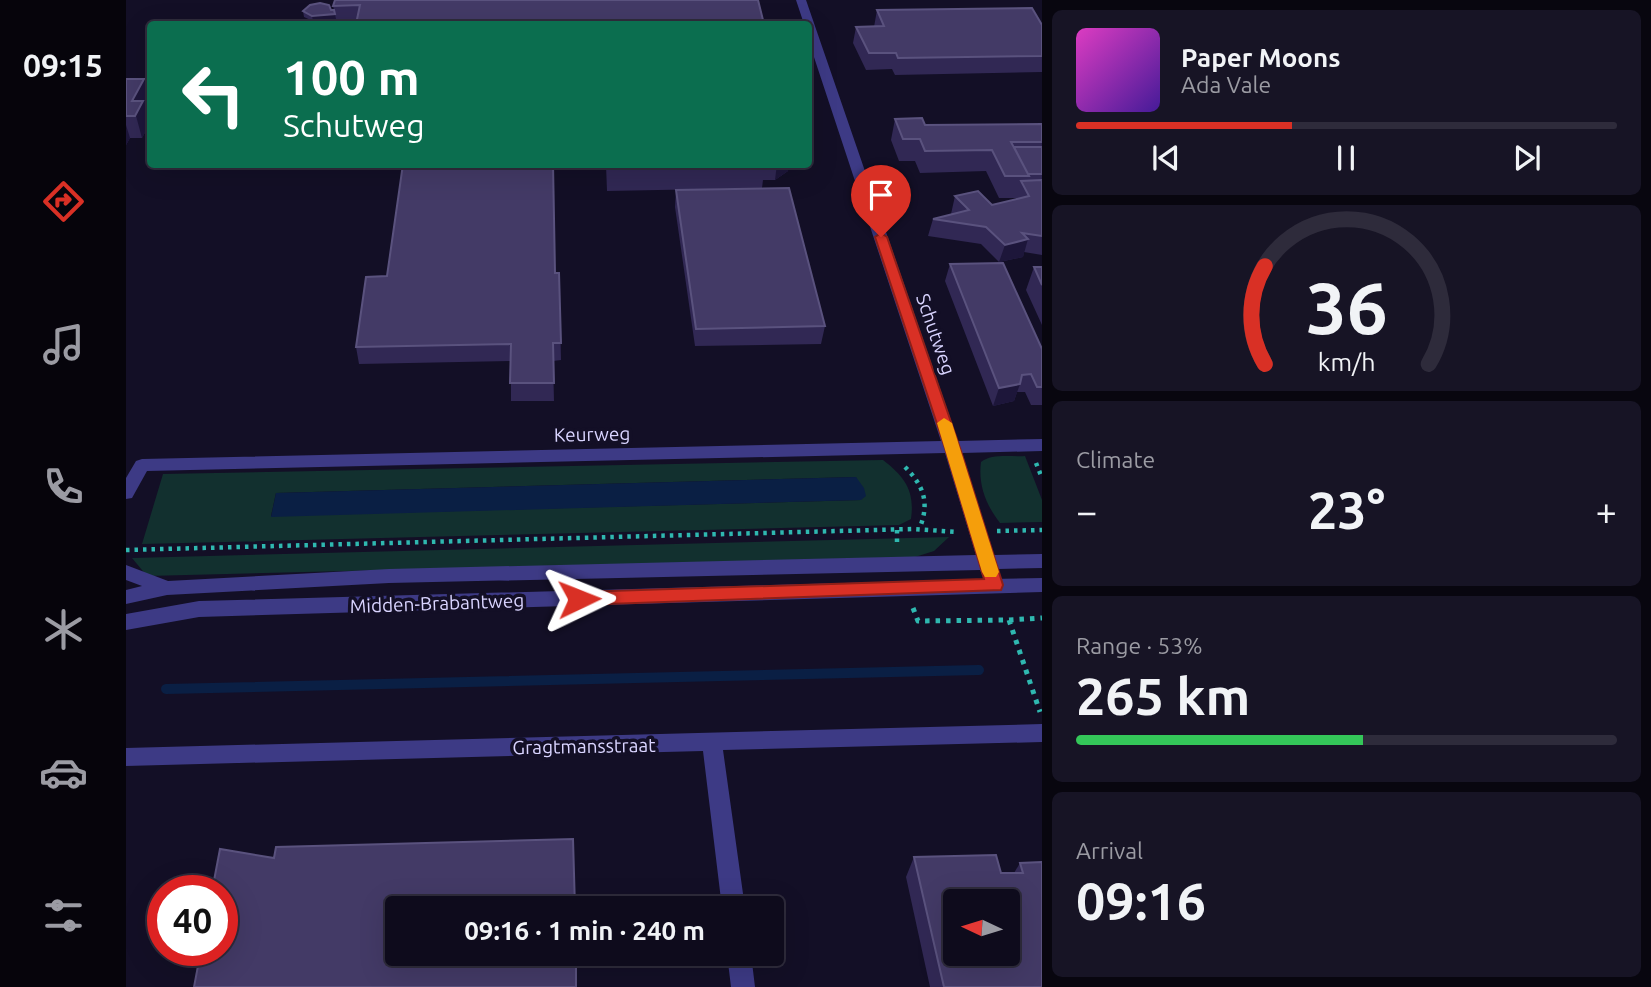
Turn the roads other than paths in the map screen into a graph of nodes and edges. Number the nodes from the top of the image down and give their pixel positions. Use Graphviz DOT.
graph roads {
  1 [pos="800,0"];
  2 [pos="807,21"];
  3 [pos="812,35"];
  4 [pos="1042,445"];
  5 [pos="952,448"];
  6 [pos="126,493"];
  7 [pos="1042,561"];
  8 [pos="987,562"];
  9 [pos="126,572"];
  10 [pos="995,585"];
  11 [pos="1042,585"];
  12 [pos="167,588"];
  13 [pos="126,597"];
  14 [pos="126,622"];
  15 [pos="1042,733"];
  16 [pos="712,743"];
  17 [pos="126,757"];
  18 [pos="732,896"];
  19 [pos="740,966"];
  20 [pos="743,987"];
  1 -- 2 [label="street, Schutweg"];
  3 -- 5 [label="street, Schutweg"];
  4 -- 5 [label="street, Keurweg"];
  5 -- 6 [label="street, Keurweg"];
  5 -- 8 [label="street, Schutweg"];
  7 -- 8 [label="street, Midden-Brabantweg"];
  8 -- 10 [label="street, Schutweg"];
  8 -- 12 [label="street, Midden-Brabantweg"];
  9 -- 12 [label="street"];
  10 -- 11 [label="street, Midden-Brabantweg"];
  10 -- 14 [label="street, Midden-Brabantweg"];
  12 -- 13 [label="street, Midden-Brabantweg"];
  15 -- 16 [label="street, Gragtmansstraat"];
  16 -- 17 [label="street, Gragtmansstraat"];
  16 -- 18 [label="street"];
  19 -- 20 [label="street"];
}
